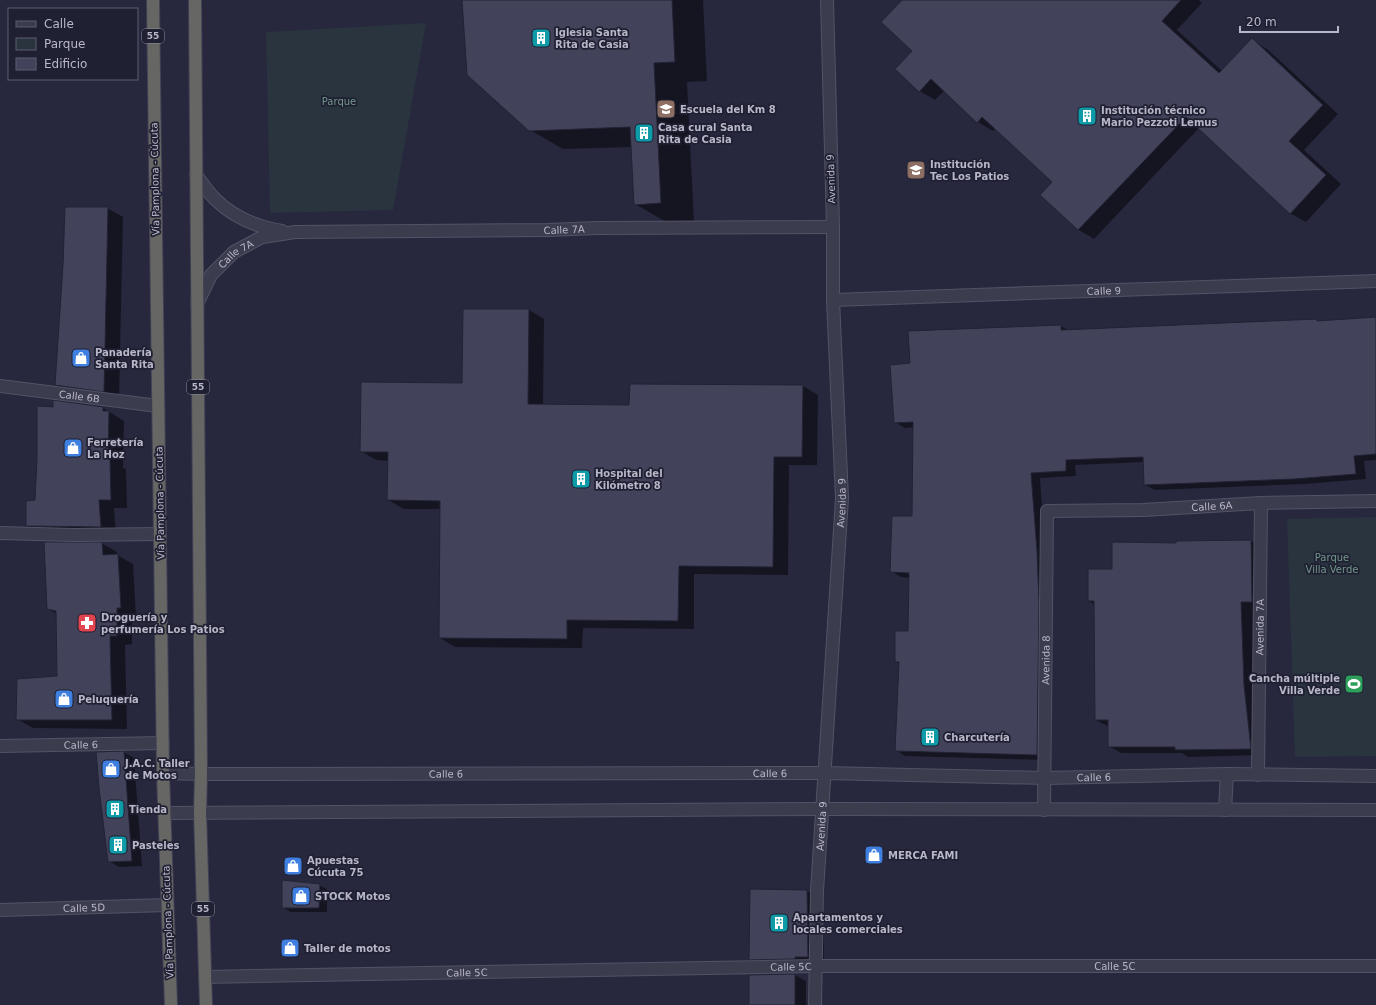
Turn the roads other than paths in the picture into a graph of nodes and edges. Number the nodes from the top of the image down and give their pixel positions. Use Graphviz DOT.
graph roads {
  1 [pos="153,0"];
  2 [pos="195,0"];
  3 [pos="826,0"];
  4 [pos="196,175"];
  5 [pos="833,227"];
  6 [pos="295,232"];
  7 [pos="1376,281"];
  8 [pos="832,300"];
  9 [pos="197,304"];
  10 [pos="0,386"];
  11 [pos="158,406"];
  12 [pos="1376,500"];
  13 [pos="1261,503"];
  14 [pos="1047,511"];
  15 [pos="0,533"];
  16 [pos="160,534"];
  17 [pos="163,743"];
  18 [pos="0,746"];
  19 [pos="163,773"];
  20 [pos="825,773"];
  21 [pos="201,774"];
  22 [pos="1227,774"];
  23 [pos="1258,774"];
  24 [pos="1376,776"];
  25 [pos="1045,778"];
  26 [pos="822,809"];
  27 [pos="1044,810"];
  28 [pos="1225,810"];
  29 [pos="1376,810"];
  30 [pos="200,812"];
  31 [pos="165,813"];
  32 [pos="167,906"];
  33 [pos="0,910"];
  34 [pos="815,966"];
  35 [pos="1376,966"];
  36 [pos="205,977"];
  37 [pos="171,1005"];
  38 [pos="206,1005"];
  39 [pos="815,1005"];
  1 -- 11 [label="highway, Vía Pamplona - Cúcuta / 55"];
  2 -- 4 [label="highway, 55"];
  3 -- 5 [label="street, Avenida 9"];
  4 -- 6 [label="street, Calle 7A"];
  4 -- 9 [label="highway, 55"];
  5 -- 6 [label="street, Calle 7A"];
  5 -- 8 [label="street, Avenida 9"];
  6 -- 9 [label="street, Calle 7A"];
  7 -- 8 [label="street, Calle 9"];
  8 -- 20 [label="street, Avenida 9"];
  9 -- 21 [label="highway, 55"];
  10 -- 11 [label="street, Calle 6B"];
  11 -- 16 [label="highway, Vía Pamplona - Cúcuta / 55"];
  12 -- 13 [label="street, Calle 6A"];
  13 -- 14 [label="street, Calle 6A"];
  13 -- 23 [label="street, Avenida 7A"];
  14 -- 25 [label="street, Avenida 8"];
  15 -- 16 [label="street"];
  16 -- 17 [label="highway, Vía Pamplona - Cúcuta / 55"];
  17 -- 18 [label="street, Calle 6"];
  17 -- 19 [label="highway, Vía Pamplona - Cúcuta / 55"];
  19 -- 21 [label="street, Calle 6"];
  19 -- 31 [label="highway, Vía Pamplona - Cúcuta / 55"];
  20 -- 21 [label="street, Calle 6"];
  20 -- 25 [label="street, Calle 6"];
  20 -- 26 [label="street, Avenida 9"];
  21 -- 30 [label="highway, 55"];
  22 -- 23 [label="street, Calle 6"];
  22 -- 25 [label="street, Calle 6"];
  22 -- 28 [label="street"];
  23 -- 24 [label="street, Calle 6"];
  25 -- 27 [label="street, Avenida 8"];
  26 -- 27 [label="street"];
  26 -- 30 [label="street"];
  26 -- 34 [label="street, Avenida 9"];
  27 -- 28 [label="street"];
  28 -- 29 [label="street"];
  30 -- 31 [label="street"];
  30 -- 36 [label="highway, 55"];
  31 -- 32 [label="highway, Vía Pamplona - Cúcuta / 55"];
  32 -- 33 [label="street, Calle 5D"];
  32 -- 37 [label="highway, Vía Pamplona - Cúcuta / 55"];
  34 -- 35 [label="street, Calle 5C"];
  34 -- 36 [label="street, Calle 5C"];
  34 -- 39 [label="street, Avenida 9"];
  36 -- 38 [label="highway, 55"];
}
